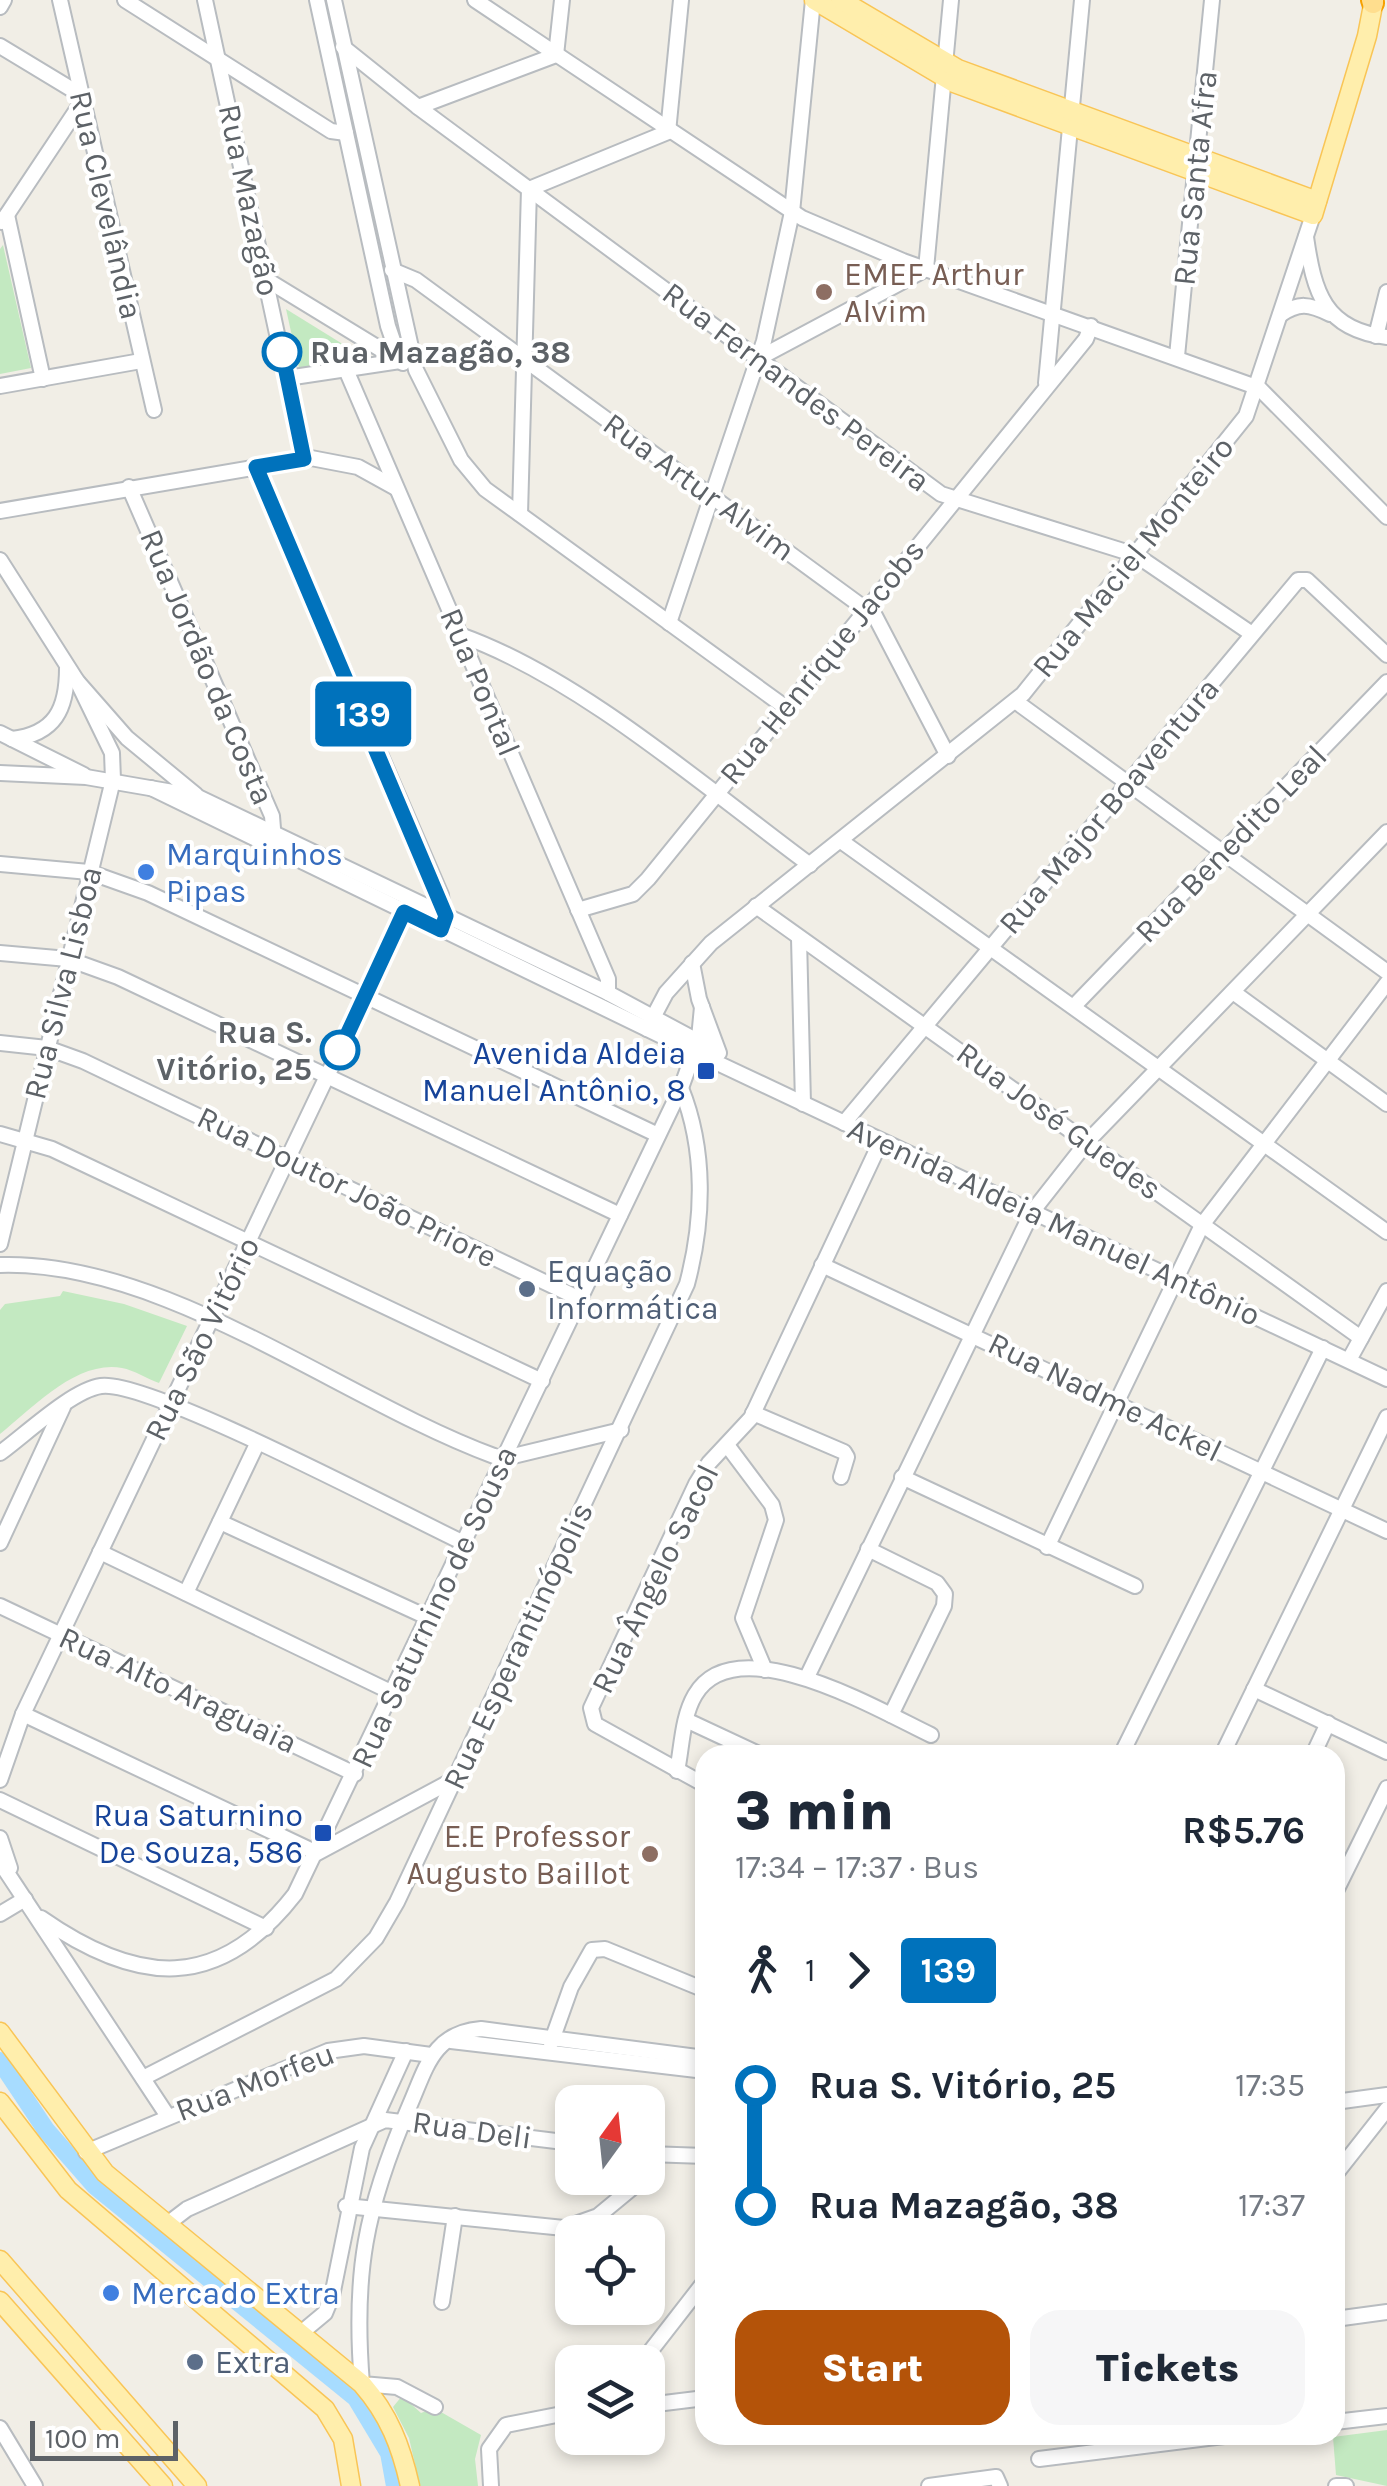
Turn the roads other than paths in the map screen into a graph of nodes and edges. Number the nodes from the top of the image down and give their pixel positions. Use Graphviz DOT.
graph roads {
  1 [pos="4,0"];
  2 [pos="60,0"];
  3 [pos="125,0"];
  4 [pos="205,0"];
  5 [pos="318,0"];
  6 [pos="334,0"];
  7 [pos="475,0"];
  8 [pos="562,0"];
  9 [pos="681,0"];
  10 [pos="814,0"];
  11 [pos="952,0"];
  12 [pos="1082,0"];
  13 [pos="1212,0"];
  14 [pos="1374,3"];
  15 [pos="847,6"];
  16 [pos="0,7"];
  17 [pos="331,21"];
  18 [pos="0,46"];
  19 [pos="338,46"];
  20 [pos="556,56"];
  21 [pos="218,60"];
  22 [pos="945,70"];
  23 [pos="375,73"];
  24 [pos="350,78"];
  25 [pos="81,99"];
  26 [pos="418,107"];
  27 [pos="1070,118"];
  28 [pos="668,132"];
  29 [pos="346,133"];
  30 [pos="1196,164"];
  31 [pos="530,189"];
  32 [pos="1315,208"];
  33 [pos="792,212"];
  34 [pos="3,220"];
  35 [pos="1306,235"];
  36 [pos="926,269"];
  37 [pos="392,270"];
  38 [pos="267,280"];
  39 [pos="1387,292"];
  40 [pos="1052,312"];
  41 [pos="1280,315"];
  42 [pos="1335,317"];
  43 [pos="1091,326"];
  44 [pos="1382,337"];
  45 [pos="1177,356"];
  46 [pos="524,358"];
  47 [pos="758,358"];
  48 [pos="141,361"];
  49 [pos="410,363"];
  50 [pos="347,372"];
  51 [pos="44,378"];
  52 [pos="287,378"];
  53 [pos="1046,384"];
  54 [pos="0,386"];
  55 [pos="1259,388"];
  56 [pos="154,410"];
  57 [pos="304,459"];
  58 [pos="256,467"];
  59 [pos="129,487"];
  60 [pos="397,488"];
  61 [pos="713,497"];
  62 [pos="953,499"];
  63 [pos="0,511"];
  64 [pos="520,514"];
  65 [pos="1387,517"];
  66 [pos="1136,555"];
  67 [pos="0,560"];
  68 [pos="866,608"];
  69 [pos="670,623"];
  70 [pos="460,634"];
  71 [pos="1252,634"];
  72 [pos="1387,654"];
  73 [pos="67,667"];
  74 [pos="77,681"];
  75 [pos="1387,682"];
  76 [pos="1015,701"];
  77 [pos="786,706"];
  78 [pos="6,736"];
  79 [pos="39,751"];
  80 [pos="948,756"];
  81 [pos="0,773"];
  82 [pos="28,773"];
  83 [pos="86,777"];
  84 [pos="113,780"];
  85 [pos="1126,784"];
  86 [pos="151,788"];
  87 [pos="715,795"];
  88 [pos="196,796"];
  89 [pos="1387,832"];
  90 [pos="840,841"];
  91 [pos="274,842"];
  92 [pos="1221,853"];
  93 [pos="0,864"];
  94 [pos="810,864"];
  95 [pos="89,872"];
  96 [pos="408,906"];
  97 [pos="756,906"];
  98 [pos="578,910"];
  99 [pos="1307,915"];
  100 [pos="444,923"];
  101 [pos="799,938"];
  102 [pos="992,946"];
  103 [pos="0,953"];
  104 [pos="68,960"];
  105 [pos="692,963"];
  106 [pos="1387,972"];
  107 [pos="1387,983"];
  108 [pos="1233,992"];
  109 [pos="608,993"];
  110 [pos="666,993"];
  111 [pos="366,996"];
  112 [pos="701,1003"];
  113 [pos="1074,1006"];
  114 [pos="650,1022"];
  115 [pos="926,1026"];
  116 [pos="0,1043"];
  117 [pos="697,1046"];
  118 [pos="46,1048"];
  119 [pos="720,1057"];
  120 [pos="1326,1060"];
  121 [pos="1160,1067"];
  122 [pos="326,1077"];
  123 [pos="681,1088"];
  124 [pos="803,1104"];
  125 [pos="1387,1104"];
  126 [pos="844,1123"];
  127 [pos="0,1134"];
  128 [pos="658,1135"];
  129 [pos="26,1139"];
  130 [pos="881,1141"];
  131 [pos="1087,1142"];
  132 [pos="1264,1142"];
  133 [pos="288,1159"];
  134 [pos="1032,1212"];
  135 [pos="620,1215"];
  136 [pos="1202,1226"];
  137 [pos="1387,1232"];
  138 [pos="249,1242"];
  139 [pos="0,1244"];
  140 [pos="0,1265"];
  141 [pos="822,1265"];
  142 [pos="1176,1280"];
  143 [pos="1387,1291"];
  144 [pos="580,1299"];
  145 [pos="212,1320"];
  146 [pos="970,1333"];
  147 [pos="1361,1338"];
  148 [pos="1323,1348"];
  149 [pos="1349,1360"];
  150 [pos="1387,1379"];
  151 [pos="542,1381"];
  152 [pos="1116,1402"];
  153 [pos="170,1404"];
  154 [pos="63,1406"];
  155 [pos="753,1413"];
  156 [pos="1387,1416"];
  157 [pos="620,1430"];
  158 [pos="257,1444"];
  159 [pos="728,1445"];
  160 [pos="0,1454"];
  161 [pos="504,1458"];
  162 [pos="1264,1473"];
  163 [pos="841,1477"];
  164 [pos="902,1478"];
  165 [pos="1343,1510"];
  166 [pos="220,1522"];
  167 [pos="1387,1531"];
  168 [pos="0,1543"];
  169 [pos="464,1543"];
  170 [pos="1047,1547"];
  171 [pos="868,1549"];
  172 [pos="100,1552"];
  173 [pos="1135,1586"];
  174 [pos="186,1593"];
  175 [pos="0,1606"];
  176 [pos="429,1618"];
  177 [pos="61,1634"];
  178 [pos="765,1670"];
  179 [pos="808,1677"];
  180 [pos="1254,1690"];
  181 [pos="393,1693"];
  182 [pos="23,1714"];
  183 [pos="891,1715"];
  184 [pos="686,1720"];
  185 [pos="1328,1723"];
  186 [pos="931,1734"];
  187 [pos="740,1745"];
  188 [pos="1126,1745"];
  189 [pos="1227,1745"];
  190 [pos="1318,1745"];
  191 [pos="1387,1752"];
  192 [pos="678,1771"];
  193 [pos="354,1774"];
  194 [pos="455,1779"];
  195 [pos="0,1780"];
  196 [pos="695,1780"];
  197 [pos="1387,1788"];
  198 [pos="0,1800"];
  199 [pos="0,1838"];
  200 [pos="318,1853"];
  201 [pos="0,1862"];
  202 [pos="1345,1873"];
  203 [pos="12,1874"];
  204 [pos="25,1899"];
  205 [pos="0,1914"];
  206 [pos="40,1918"];
  207 [pos="266,1928"];
  208 [pos="695,1986"];
  209 [pos="0,2032"];
  210 [pos="551,2046"];
  211 [pos="440,2047"];
  212 [pos="406,2050"];
  213 [pos="695,2057"];
  214 [pos="695,2069"];
  215 [pos="143,2078"];
  216 [pos="1387,2095"];
  217 [pos="1345,2101"];
  218 [pos="0,2102"];
  219 [pos="1387,2109"];
  220 [pos="168,2115"];
  221 [pos="404,2120"];
  222 [pos="372,2125"];
  223 [pos="555,2141"];
  224 [pos="86,2152"];
  225 [pos="665,2155"];
  226 [pos="695,2156"];
  227 [pos="1345,2162"];
  228 [pos="623,2195"];
  229 [pos="346,2206"];
  230 [pos="371,2206"];
  231 [pos="455,2216"];
  232 [pos="166,2225"];
  233 [pos="0,2260"];
  234 [pos="695,2294"];
  235 [pos="0,2301"];
  236 [pos="442,2302"];
  237 [pos="1387,2312"];
  238 [pos="1345,2318"];
  239 [pos="301,2334"];
  240 [pos="655,2345"];
  241 [pos="362,2384"];
  242 [pos="695,2399"];
  243 [pos="665,2403"];
  244 [pos="435,2406"];
  245 [pos="555,2415"];
  246 [pos="1387,2416"];
  247 [pos="1345,2421"];
  248 [pos="0,2428"];
  249 [pos="1152,2445"];
  250 [pos="171,2456"];
  251 [pos="1039,2459"];
  252 [pos="349,2481"];
  253 [pos="999,2482"];
  254 [pos="159,2484"];
  255 [pos="34,2486"];
  256 [pos="197,2486"];
  257 [pos="410,2486"];
  258 [pos="491,2486"];
  259 [pos="929,2486"];
  260 [pos="1336,2486"];
  261 [pos="1346,2486"];
  1 -- 16 [label="street"];
  2 -- 25 [label="street, Rua Clevelândia"];
  3 -- 21 [label="street"];
  4 -- 21 [label="street, Rua Mazagão"];
  5 -- 17 [label="street"];
  6 -- 17 [label="street"];
  7 -- 20 [label="street"];
  8 -- 20 [label="street"];
  9 -- 28 [label="street"];
  10 -- 15 [label="main road"];
  10 -- 33 [label="street"];
  11 -- 22 [label="street"];
  12 -- 27 [label="street"];
  13 -- 30 [label="street, Rua Santa Afra"];
  14 -- 32 [label="main road, Rua Maciel Monteiro"];
  15 -- 22 [label="main road"];
  17 -- 19 [label="street"];
  18 -- 25 [label="street"];
  19 -- 23 [label="street, Rua Fernandes Pereira"];
  19 -- 24 [label="street"];
  19 -- 29 [label="street"];
  20 -- 26 [label="street"];
  20 -- 28 [label="street"];
  21 -- 29 [label="street"];
  21 -- 38 [label="street, Rua Mazagão"];
  22 -- 27 [label="main road"];
  22 -- 36 [label="street"];
  23 -- 24 [label="street"];
  23 -- 26 [label="street, Rua Fernandes Pereira"];
  24 -- 37 [label="street"];
  25 -- 34 [label="street"];
  25 -- 48 [label="street, Rua Clevelândia"];
  26 -- 31 [label="street, Rua Fernandes Pereira"];
  27 -- 30 [label="main road"];
  27 -- 40 [label="street"];
  28 -- 31 [label="street"];
  28 -- 33 [label="street"];
  29 -- 49 [label="street"];
  30 -- 32 [label="main road"];
  30 -- 45 [label="street, Rua Santa Afra"];
  31 -- 46 [label="street"];
  31 -- 47 [label="street, Rua Fernandes Pereira"];
  32 -- 35 [label="street, Rua Maciel Monteiro"];
  33 -- 36 [label="street"];
  33 -- 47 [label="street"];
  34 -- 51 [label="street"];
  35 -- 41 [label="street, Rua Maciel Monteiro"];
  35 -- 42 [label="street"];
  36 -- 40 [label="street"];
  36 -- 47 [label="street"];
  37 -- 46 [label="street, Rua Artur Alvim"];
  37 -- 49 [label="street"];
  38 -- 49 [label="street"];
  38 -- 52 [label="street, Rua Mazagão"];
  39 -- 44 [label="street"];
  40 -- 43 [label="street"];
  40 -- 53 [label="street"];
  41 -- 42 [label="street"];
  41 -- 55 [label="street, Rua Maciel Monteiro"];
  42 -- 44 [label="street"];
  43 -- 45 [label="street"];
  43 -- 53 [label="street, Rua Henrique Jacobs"];
  45 -- 55 [label="street"];
  46 -- 61 [label="street, Rua Artur Alvim"];
  46 -- 64 [label="street"];
  47 -- 61 [label="street"];
  47 -- 62 [label="street, Rua Fernandes Pereira"];
  48 -- 51 [label="street"];
  48 -- 56 [label="street, Rua Clevelândia"];
  49 -- 50 [label="street"];
  49 -- 64 [label="street"];
  50 -- 52 [label="street"];
  50 -- 60 [label="street, Rua Pontal"];
  51 -- 54 [label="street"];
  52 -- 57 [label="street, Rua Mazagão"];
  53 -- 62 [label="street, Rua Henrique Jacobs"];
  55 -- 65 [label="street"];
  55 -- 66 [label="street, Rua Maciel Monteiro"];
  57 -- 58 [label="street"];
  57 -- 60 [label="street"];
  58 -- 59 [label="street"];
  58 -- 100 [label="street"];
  59 -- 63 [label="street"];
  59 -- 91 [label="street, Rua Jordão da Costa"];
  60 -- 70 [label="street, Rua Pontal"];
  61 -- 68 [label="street, Rua Artur Alvim"];
  61 -- 69 [label="street"];
  62 -- 66 [label="street, Rua Fernandes Pereira"];
  62 -- 68 [label="street, Rua Henrique Jacobs"];
  64 -- 69 [label="street"];
  66 -- 71 [label="street, Rua Fernandes Pereira"];
  66 -- 76 [label="street, Rua Maciel Monteiro"];
  67 -- 73 [label="street"];
  68 -- 77 [label="street, Rua Henrique Jacobs"];
  68 -- 80 [label="street, Rua Artur Alvim"];
  69 -- 77 [label="street"];
  70 -- 87 [label="street"];
  70 -- 98 [label="street, Rua Pontal"];
  71 -- 72 [label="street, Rua Major Boaventura"];
  71 -- 85 [label="street, Rua Major Boaventura"];
  73 -- 74 [label="street"];
  73 -- 78 [label="street"];
  74 -- 84 [label="street"];
  74 -- 88 [label="street"];
  75 -- 92 [label="street, Rua Benedito Leal"];
  76 -- 80 [label="street, Rua Maciel Monteiro"];
  76 -- 85 [label="street"];
  77 -- 87 [label="street, Rua Henrique Jacobs"];
  78 -- 79 [label="street"];
  79 -- 82 [label="street"];
  79 -- 83 [label="street"];
  80 -- 90 [label="street, Rua Maciel Monteiro"];
  81 -- 82 [label="street"];
  82 -- 83 [label="street"];
  83 -- 84 [label="street"];
  84 -- 86 [label="street"];
  84 -- 95 [label="street, Rua Silva Lisboa"];
  85 -- 92 [label="street"];
  85 -- 102 [label="street, Rua Major Boaventura"];
  86 -- 88 [label="street"];
  86 -- 91 [label="street"];
  87 -- 94 [label="street"];
  87 -- 98 [label="street, Rua Henrique Jacobs"];
  88 -- 91 [label="street"];
  89 -- 99 [label="street"];
  90 -- 94 [label="street, Rua Maciel Monteiro"];
  90 -- 102 [label="street"];
  91 -- 96 [label="street"];
  92 -- 99 [label="street"];
  92 -- 113 [label="street, Rua Benedito Leal"];
  93 -- 95 [label="street"];
  94 -- 97 [label="street, Rua Maciel Monteiro"];
  95 -- 104 [label="street, Rua Silva Lisboa"];
  95 -- 111 [label="street"];
  96 -- 100 [label="street"];
  96 -- 111 [label="street, Rua São Vitório"];
  97 -- 101 [label="street, Rua José Guedes"];
  97 -- 105 [label="street, Rua Maciel Monteiro"];
  98 -- 109 [label="street, Rua Pontal"];
  99 -- 106 [label="street"];
  99 -- 108 [label="street"];
  100 -- 109 [label="street"];
  100 -- 114 [label="street"];
  101 -- 115 [label="street, Rua José Guedes"];
  101 -- 124 [label="street"];
  102 -- 113 [label="street"];
  102 -- 115 [label="street, Rua Major Boaventura"];
  103 -- 104 [label="street"];
  104 -- 118 [label="street, Rua Silva Lisboa"];
  104 -- 122 [label="street"];
  105 -- 110 [label="street, Rua Maciel Monteiro"];
  105 -- 112 [label="street"];
  107 -- 120 [label="street"];
  108 -- 120 [label="street"];
  108 -- 121 [label="street"];
  109 -- 114 [label="street"];
  110 -- 112 [label="street"];
  110 -- 114 [label="street, Rua Maciel Monteiro"];
  111 -- 122 [label="street, Rua São Vitório"];
  111 -- 128 [label="street"];
  112 -- 117 [label="street"];
  112 -- 119 [label="street"];
  113 -- 121 [label="street"];
  114 -- 117 [label="street, Avenida Aldeia Manuel Antônio"];
  115 -- 126 [label="street, Rua Major Boaventura"];
  115 -- 131 [label="street, Rua José Guedes"];
  116 -- 118 [label="street, Rua Doutor João Priore"];
  117 -- 119 [label="street, Avenida Aldeia Manuel Antônio"];
  117 -- 123 [label="street, Rua Saturnino de Sousa"];
  118 -- 129 [label="street, Rua Silva Lisboa"];
  118 -- 133 [label="street, Rua Doutor João Priore"];
  119 -- 124 [label="street, Avenida Aldeia Manuel Antônio"];
  120 -- 125 [label="street"];
  120 -- 132 [label="street"];
  121 -- 131 [label="street"];
  121 -- 132 [label="street"];
  122 -- 133 [label="street, Rua São Vitório"];
  122 -- 135 [label="street"];
  123 -- 128 [label="street, Rua Saturnino de Sousa"];
  123 -- 157 [label="street, Rua Esperantinópolis"];
  124 -- 126 [label="street, Avenida Aldeia Manuel Antônio"];
  126 -- 130 [label="street, Avenida Aldeia Manuel Antônio"];
  127 -- 129 [label="street"];
  128 -- 135 [label="street, Rua Saturnino de Sousa"];
  129 -- 138 [label="street"];
  129 -- 139 [label="street, Rua Silva Lisboa"];
  130 -- 134 [label="street, Avenida Aldeia Manuel Antônio"];
  130 -- 141 [label="street, Rua Ângelo Sacol"];
  131 -- 134 [label="street"];
  131 -- 136 [label="street, Rua José Guedes"];
  132 -- 136 [label="street"];
  132 -- 137 [label="street"];
  133 -- 138 [label="street, Rua São Vitório"];
  133 -- 144 [label="street, Rua Doutor João Priore"];
  134 -- 142 [label="street, Avenida Aldeia Manuel Antônio"];
  134 -- 146 [label="street"];
  135 -- 144 [label="street, Rua Saturnino de Sousa"];
  136 -- 142 [label="street"];
  136 -- 147 [label="street, Rua José Guedes"];
  138 -- 145 [label="street, Rua São Vitório"];
  138 -- 151 [label="street"];
  140 -- 145 [label="street"];
  141 -- 146 [label="street, Rua Nadme Ackel"];
  141 -- 155 [label="street, Rua Ângelo Sacol"];
  142 -- 148 [label="street, Avenida Aldeia Manuel Antônio"];
  142 -- 152 [label="street"];
  143 -- 147 [label="street"];
  144 -- 151 [label="street, Rua Saturnino de Sousa"];
  145 -- 153 [label="street, Rua São Vitório"];
  145 -- 161 [label="street"];
  146 -- 152 [label="street, Rua Nadme Ackel"];
  146 -- 164 [label="street"];
  147 -- 149 [label="street"];
  148 -- 149 [label="street, Avenida Aldeia Manuel Antônio"];
  148 -- 162 [label="street"];
  149 -- 150 [label="street, Avenida Aldeia Manuel Antônio"];
  151 -- 161 [label="street, Rua Saturnino de Sousa"];
  152 -- 162 [label="street, Rua Nadme Ackel"];
  152 -- 170 [label="street"];
  153 -- 154 [label="street"];
  153 -- 158 [label="street"];
  153 -- 172 [label="street, Rua São Vitório"];
  154 -- 160 [label="street"];
  154 -- 168 [label="street"];
  155 -- 159 [label="street, Rua Ângelo Sacol"];
  155 -- 163 [label="street"];
  156 -- 165 [label="street"];
  157 -- 161 [label="street"];
  157 -- 194 [label="street, Rua Esperantinópolis"];
  158 -- 166 [label="street"];
  158 -- 169 [label="street"];
  159 -- 178 [label="street"];
  159 -- 192 [label="street, Rua Ângelo Sacol"];
  161 -- 169 [label="street, Rua Saturnino de Sousa"];
  162 -- 165 [label="street, Rua Nadme Ackel"];
  162 -- 188 [label="street"];
  164 -- 170 [label="street"];
  164 -- 171 [label="street"];
  165 -- 167 [label="street, Rua Nadme Ackel"];
  165 -- 180 [label="street"];
  166 -- 174 [label="street"];
  166 -- 176 [label="street"];
  169 -- 176 [label="street, Rua Saturnino de Sousa"];
  170 -- 173 [label="street"];
  171 -- 179 [label="street"];
  171 -- 183 [label="street"];
  172 -- 174 [label="street"];
  172 -- 177 [label="street, Rua São Vitório"];
  174 -- 181 [label="street"];
  175 -- 177 [label="street, Rua Alto Araguaia"];
  176 -- 181 [label="street, Rua Saturnino de Sousa"];
  177 -- 182 [label="street, Rua São Vitório"];
  177 -- 193 [label="street, Rua Alto Araguaia"];
  178 -- 179 [label="street"];
  178 -- 184 [label="street"];
  179 -- 183 [label="street"];
  180 -- 185 [label="street"];
  180 -- 189 [label="street"];
  181 -- 193 [label="street, Rua Saturnino de Sousa"];
  182 -- 195 [label="street, Rua São Vitório"];
  182 -- 200 [label="street"];
  183 -- 186 [label="street"];
  184 -- 187 [label="street"];
  184 -- 192 [label="street"];
  185 -- 190 [label="street"];
  185 -- 191 [label="street"];
  192 -- 196 [label="street"];
  193 -- 200 [label="street, Rua Saturnino de Sousa"];
  194 -- 200 [label="street"];
  194 -- 215 [label="street, Rua Esperantinópolis"];
  197 -- 202 [label="street"];
  198 -- 207 [label="street"];
  199 -- 203 [label="street"];
  200 -- 207 [label="street, Rua Saturnino de Sousa"];
  201 -- 203 [label="street"];
  203 -- 204 [label="street"];
  204 -- 205 [label="street"];
  204 -- 206 [label="street"];
  206 -- 207 [label="street, Rua Saturnino de Sousa"];
  206 -- 215 [label="street"];
  208 -- 210 [label="street"];
  209 -- 224 [label="main road"];
  210 -- 211 [label="street, Rua Morfeu"];
  210 -- 213 [label="street"];
  210 -- 214 [label="street"];
  211 -- 212 [label="street, Rua Morfeu"];
  211 -- 221 [label="street"];
  212 -- 220 [label="street, Rua Morfeu"];
  212 -- 222 [label="street"];
  215 -- 220 [label="street"];
  216 -- 217 [label="street"];
  218 -- 252 [label="main road"];
  219 -- 227 [label="street"];
  220 -- 224 [label="street, Rua Morfeu"];
  221 -- 222 [label="street, Rua Deli"];
  221 -- 223 [label="street, Rua Deli"];
  221 -- 230 [label="street"];
  222 -- 229 [label="street"];
  222 -- 232 [label="street, Rua Deli"];
  224 -- 232 [label="main road"];
  225 -- 226 [label="street"];
  228 -- 231 [label="street"];
  229 -- 230 [label="street"];
  229 -- 239 [label="street"];
  230 -- 231 [label="street"];
  230 -- 241 [label="street"];
  231 -- 236 [label="street"];
  232 -- 239 [label="main road"];
  233 -- 250 [label="main road"];
  234 -- 240 [label="street"];
  235 -- 254 [label="main road"];
  237 -- 238 [label="street"];
  239 -- 241 [label="main road"];
  241 -- 244 [label="street"];
  241 -- 257 [label="main road"];
  242 -- 243 [label="street"];
  245 -- 258 [label="street"];
  246 -- 247 [label="street"];
  248 -- 255 [label="street"];
  249 -- 251 [label="street"];
  250 -- 254 [label="street"];
  250 -- 256 [label="main road"];
  253 -- 259 [label="street"];
  260 -- 261 [label="street"];
}
